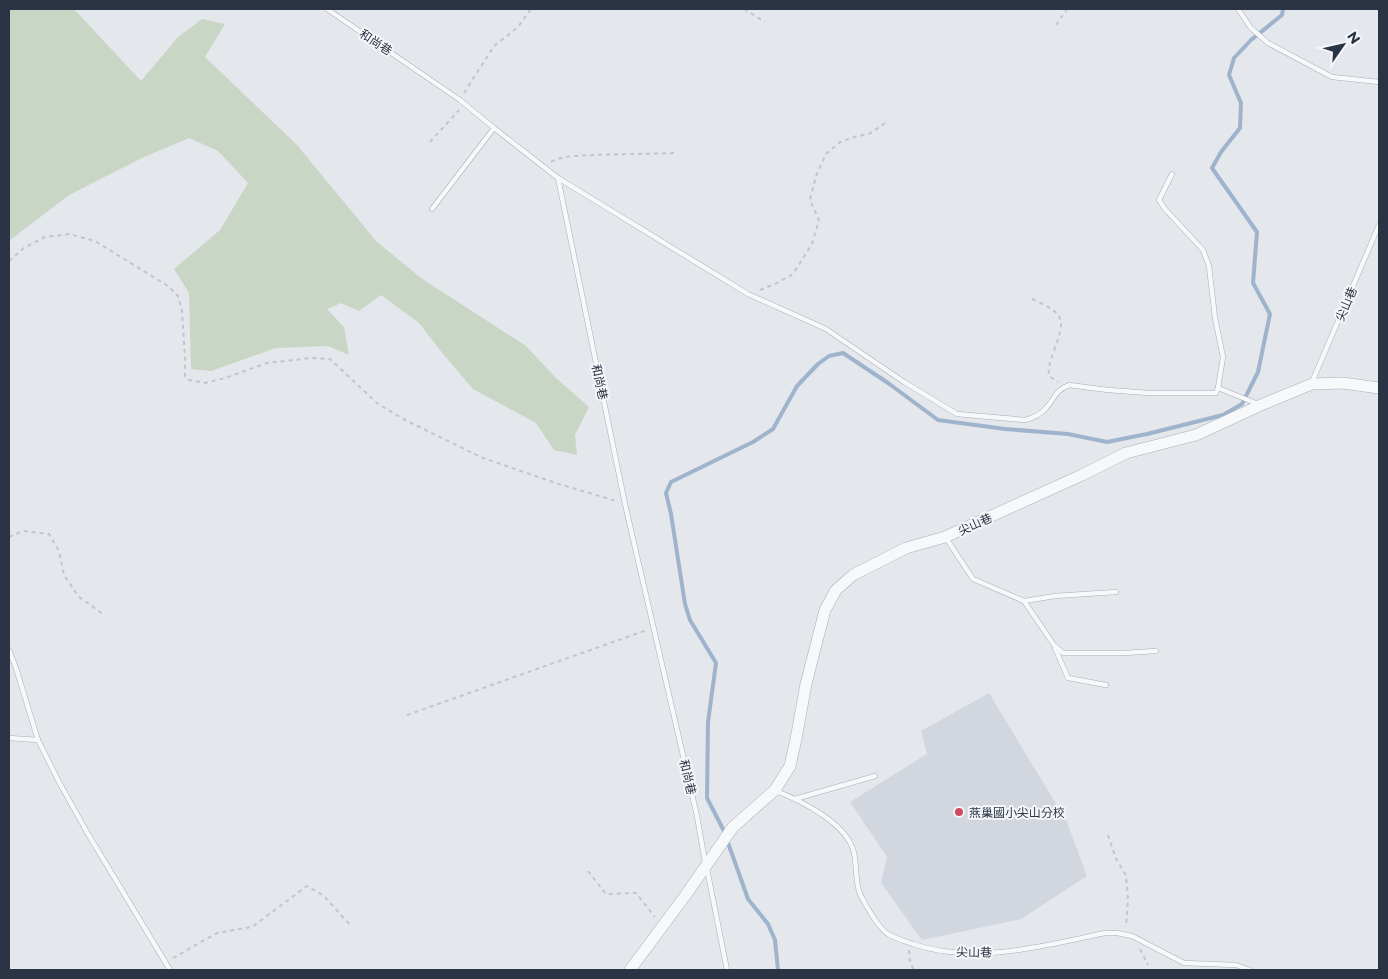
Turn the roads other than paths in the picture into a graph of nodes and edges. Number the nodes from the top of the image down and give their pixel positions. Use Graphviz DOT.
graph roads {
  1 [pos="327,9"];
  2 [pos="1238,9"];
  3 [pos="1379,82"];
  4 [pos="494,128"];
  5 [pos="1172,174"];
  6 [pos="558,178"];
  7 [pos="432,209"];
  8 [pos="1379,225"];
  9 [pos="1312,384"];
  10 [pos="1218,388"];
  11 [pos="1379,388"];
  12 [pos="1261,405"];
  13 [pos="945,537"];
  14 [pos="1116,592"];
  15 [pos="1024,601"];
  16 [pos="1054,645"];
  17 [pos="9,650"];
  18 [pos="1156,651"];
  19 [pos="1106,685"];
  20 [pos="9,738"];
  21 [pos="38,740"];
  22 [pos="875,776"];
  23 [pos="775,790"];
  24 [pos="795,799"];
  25 [pos="706,865"];
  26 [pos="170,970"];
  27 [pos="630,970"];
  28 [pos="727,970"];
  29 [pos="1250,970"];
  1 -- 4 [label="lane, 和尚巷"];
  2 -- 3 [label="lane"];
  4 -- 6 [label="lane, 和尚巷"];
  4 -- 7 [label="lane"];
  5 -- 10 [label="lane"];
  6 -- 10 [label="lane"];
  6 -- 25 [label="lane, 和尚巷"];
  8 -- 9 [label="lane, 尖山巷"];
  9 -- 11 [label="street, 尖山巷"];
  9 -- 12 [label="street, 尖山巷"];
  10 -- 12 [label="lane"];
  12 -- 13 [label="street, 尖山巷"];
  13 -- 15 [label="lane"];
  13 -- 23 [label="street, 尖山巷"];
  14 -- 15 [label="lane"];
  15 -- 16 [label="lane"];
  16 -- 18 [label="lane"];
  16 -- 19 [label="lane"];
  17 -- 21 [label="lane"];
  20 -- 21 [label="lane"];
  21 -- 26 [label="lane"];
  22 -- 24 [label="lane"];
  23 -- 24 [label="lane, 尖山巷"];
  23 -- 25 [label="street, 尖山巷"];
  24 -- 29 [label="lane, 尖山巷"];
  25 -- 27 [label="street, 尖山巷"];
  25 -- 28 [label="lane, 和尚巷"];
}
